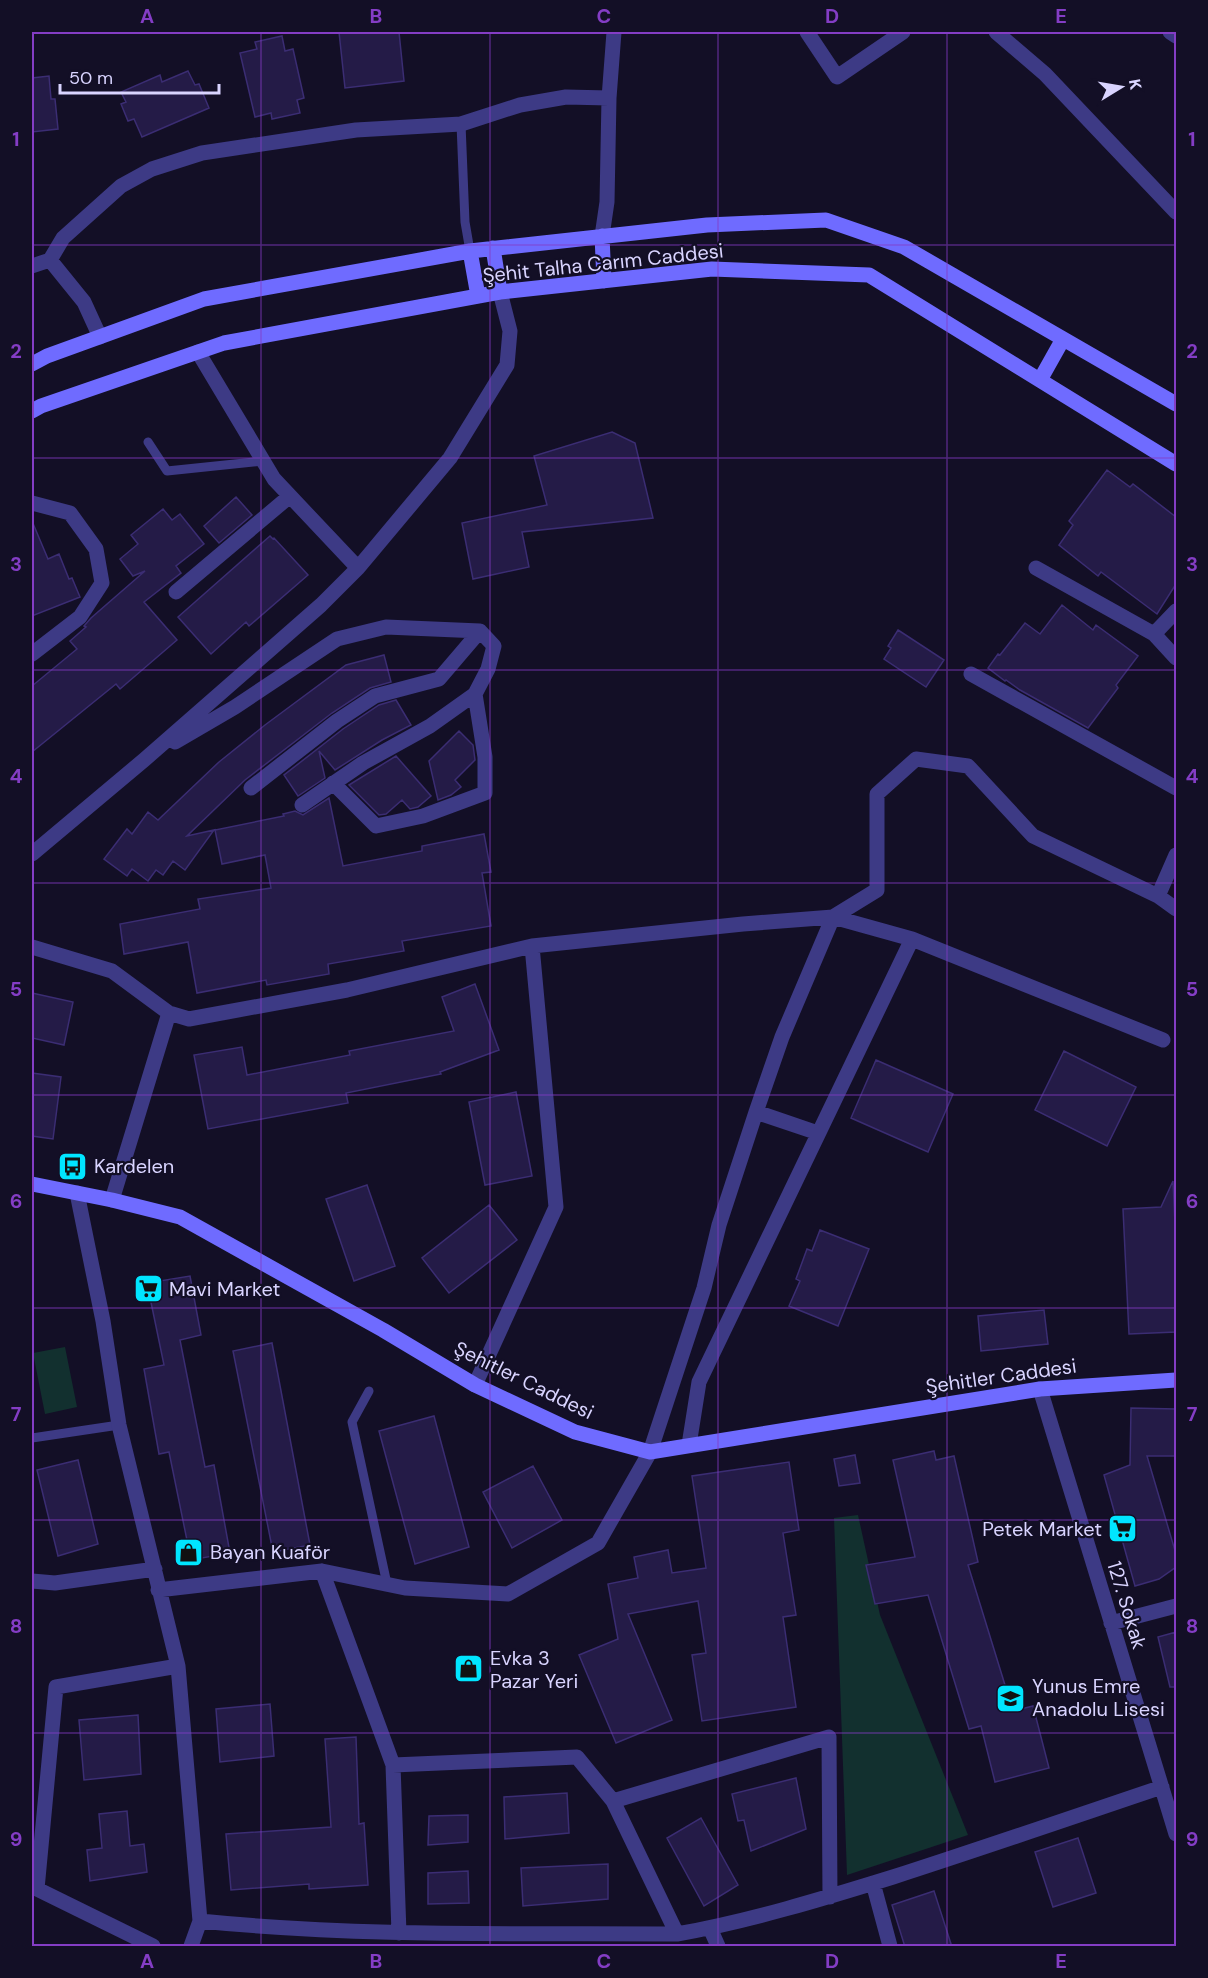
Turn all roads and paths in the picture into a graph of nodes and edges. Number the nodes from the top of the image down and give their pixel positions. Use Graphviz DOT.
graph roads {
  1 [pos="614,32"];
  2 [pos="807,32"];
  3 [pos="903,32"];
  4 [pos="996,32"];
  5 [pos="1170,32"];
  6 [pos="1176,36"];
  7 [pos="609,98"];
  8 [pos="462,124"];
  9 [pos="1176,212"];
  10 [pos="603,236"];
  11 [pos="493,248"];
  12 [pos="470,251"];
  13 [pos="50,260"];
  14 [pos="32,266"];
  15 [pos="604,281"];
  16 [pos="500,292"];
  17 [pos="478,296"];
  18 [pos="100,337"];
  19 [pos="1063,339"];
  20 [pos="198,352"];
  21 [pos="32,364"];
  22 [pos="1040,380"];
  23 [pos="1176,404"];
  24 [pos="32,411"];
  25 [pos="148,442"];
  26 [pos="263,461"];
  27 [pos="1176,464"];
  28 [pos="290,496"];
  29 [pos="32,503"];
  30 [pos="358,568"];
  31 [pos="1036,568"];
  32 [pos="176,592"];
  33 [pos="1176,611"];
  34 [pos="480,631"];
  35 [pos="1155,634"];
  36 [pos="32,654"];
  37 [pos="1176,658"];
  38 [pos="971,674"];
  39 [pos="475,694"];
  40 [pos="144,760"];
  41 [pos="333,783"];
  42 [pos="250,788"];
  43 [pos="1176,788"];
  44 [pos="302,806"];
  45 [pos="32,854"];
  46 [pos="1176,855"];
  47 [pos="1158,896"];
  48 [pos="1176,909"];
  49 [pos="833,917"];
  50 [pos="912,939"];
  51 [pos="532,946"];
  52 [pos="32,947"];
  53 [pos="169,1013"];
  54 [pos="1163,1040"];
  55 [pos="756,1112"];
  56 [pos="818,1133"];
  57 [pos="32,1184"];
  58 [pos="76,1192"];
  59 [pos="112,1200"];
  60 [pos="1176,1380"];
  61 [pos="476,1385"];
  62 [pos="1040,1389"];
  63 [pos="369,1391"];
  64 [pos="120,1425"];
  65 [pos="32,1438"];
  66 [pos="689,1445"];
  67 [pos="650,1452"];
  68 [pos="155,1569"];
  69 [pos="322,1571"];
  70 [pos="32,1581"];
  71 [pos="387,1584"];
  72 [pos="158,1590"];
  73 [pos="1176,1606"];
  74 [pos="1111,1623"];
  75 [pos="178,1666"];
  76 [pos="393,1765"];
  77 [pos="1162,1787"];
  78 [pos="613,1801"];
  79 [pos="1176,1834"];
  80 [pos="873,1883"];
  81 [pos="830,1897"];
  82 [pos="200,1921"];
  83 [pos="710,1928"];
  84 [pos="399,1933"];
  85 [pos="677,1934"];
  86 [pos="153,1947"];
  87 [pos="191,1947"];
  88 [pos="718,1947"];
  89 [pos="890,1947"];
  1 -- 7 [label="street"];
  2 -- 3 [label="street"];
  4 -- 9 [label="street"];
  5 -- 6 [label="street"];
  7 -- 8 [label="street"];
  7 -- 10 [label="street"];
  8 -- 12 [label="lane"];
  8 -- 13 [label="street"];
  10 -- 11 [label="street, Şehit Talha Carım Caddesi"];
  10 -- 15 [label="street"];
  10 -- 19 [label="street, Şehit Talha Carım Caddesi"];
  11 -- 12 [label="street, Şehit Talha Carım Caddesi"];
  11 -- 16 [label="street"];
  12 -- 17 [label="street"];
  12 -- 18 [label="street, Şehit Talha Carım Caddesi"];
  13 -- 14 [label="street"];
  13 -- 18 [label="street"];
  15 -- 16 [label="street, Şehit Talha Carım Caddesi"];
  15 -- 22 [label="street, Şehit Talha Carım Caddesi"];
  16 -- 17 [label="street, Şehit Talha Carım Caddesi"];
  16 -- 30 [label="street"];
  17 -- 20 [label="street, Şehit Talha Carım Caddesi"];
  18 -- 21 [label="street, Şehit Talha Carım Caddesi"];
  19 -- 22 [label="street"];
  19 -- 23 [label="street, Şehit Talha Carım Caddesi"];
  20 -- 24 [label="street, Şehit Talha Carım Caddesi"];
  20 -- 26 [label="street"];
  22 -- 27 [label="street, Şehit Talha Carım Caddesi"];
  25 -- 26 [label="lane"];
  26 -- 28 [label="street"];
  28 -- 30 [label="street"];
  28 -- 32 [label="street"];
  29 -- 36 [label="street"];
  30 -- 40 [label="street"];
  31 -- 35 [label="street"];
  33 -- 35 [label="street"];
  34 -- 39 [label="street"];
  34 -- 40 [label="street"];
  34 -- 42 [label="street"];
  35 -- 37 [label="street"];
  38 -- 43 [label="street"];
  39 -- 41 [label="street"];
  39 -- 41 [label="street"];
  40 -- 45 [label="street"];
  41 -- 44 [label="street"];
  46 -- 47 [label="street"];
  47 -- 48 [label="street"];
  47 -- 49 [label="street"];
  49 -- 50 [label="street"];
  49 -- 51 [label="street"];
  49 -- 55 [label="street"];
  50 -- 54 [label="street"];
  50 -- 56 [label="street"];
  51 -- 53 [label="street"];
  51 -- 61 [label="street"];
  52 -- 53 [label="street"];
  53 -- 59 [label="street"];
  55 -- 56 [label="street"];
  55 -- 67 [label="street"];
  56 -- 66 [label="street"];
  57 -- 58 [label="street, Şehitler Caddesi"];
  58 -- 59 [label="street, Şehitler Caddesi"];
  58 -- 64 [label="street"];
  59 -- 61 [label="street, Şehitler Caddesi"];
  60 -- 62 [label="street, Şehitler Caddesi"];
  61 -- 67 [label="street, Şehitler Caddesi"];
  62 -- 66 [label="street, Şehitler Caddesi"];
  62 -- 74 [label="street, 127. Sokak"];
  63 -- 71 [label="lane"];
  64 -- 65 [label="lane"];
  64 -- 68 [label="street"];
  66 -- 67 [label="street, Şehitler Caddesi"];
  67 -- 71 [label="street"];
  68 -- 70 [label="street"];
  68 -- 72 [label="street"];
  69 -- 71 [label="street"];
  69 -- 72 [label="street"];
  69 -- 76 [label="street"];
  72 -- 75 [label="street"];
  73 -- 74 [label="street"];
  74 -- 77 [label="street, 127. Sokak"];
  75 -- 82 [label="street"];
  75 -- 86 [label="street"];
  76 -- 78 [label="street"];
  76 -- 84 [label="street"];
  77 -- 79 [label="street, 127. Sokak"];
  77 -- 80 [label="street"];
  78 -- 81 [label="street"];
  78 -- 85 [label="street"];
  80 -- 81 [label="street"];
  80 -- 89 [label="street"];
  81 -- 83 [label="street"];
  82 -- 84 [label="street"];
  82 -- 87 [label="street"];
  83 -- 85 [label="street"];
  83 -- 88 [label="street"];
  84 -- 85 [label="street"];
}
